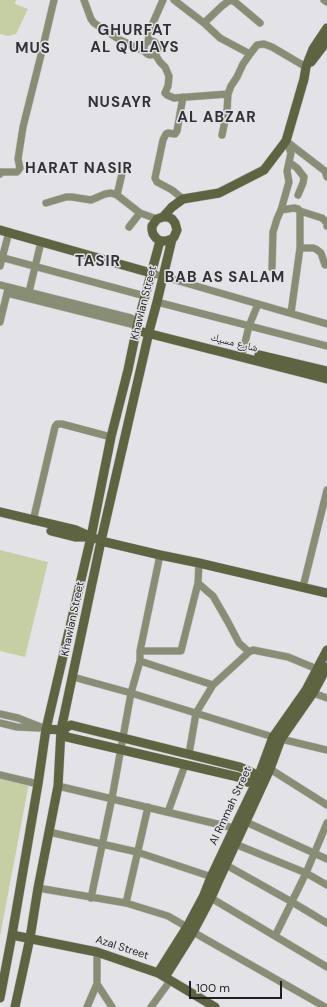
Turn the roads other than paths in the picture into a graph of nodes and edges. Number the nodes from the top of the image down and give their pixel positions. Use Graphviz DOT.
graph roads {
  1 [pos="54,0"];
  2 [pos="84,0"];
  3 [pos="163,0"];
  4 [pos="174,0"];
  5 [pos="324,0"];
  6 [pos="327,2"];
  7 [pos="204,23"];
  8 [pos="260,23"];
  9 [pos="327,28"];
  10 [pos="149,41"];
  11 [pos="327,41"];
  12 [pos="144,51"];
  13 [pos="155,54"];
  14 [pos="250,54"];
  15 [pos="306,68"];
  16 [pos="228,94"];
  17 [pos="183,97"];
  18 [pos="222,135"];
  19 [pos="286,141"];
  20 [pos="289,162"];
  21 [pos="124,165"];
  22 [pos="0,174"];
  23 [pos="327,177"];
  24 [pos="117,195"];
  25 [pos="298,195"];
  26 [pos="180,202"];
  27 [pos="46,203"];
  28 [pos="281,210"];
  29 [pos="300,211"];
  30 [pos="140,213"];
  31 [pos="160,218"];
  32 [pos="175,223"];
  33 [pos="327,226"];
  34 [pos="129,227"];
  35 [pos="5,231"];
  36 [pos="172,239"];
  37 [pos="160,240"];
  38 [pos="41,242"];
  39 [pos="300,248"];
  40 [pos="157,252"];
  41 [pos="168,255"];
  42 [pos="1,257"];
  43 [pos="326,265"];
  44 [pos="0,266"];
  45 [pos="35,267"];
  46 [pos="272,268"];
  47 [pos="151,273"];
  48 [pos="163,276"];
  49 [pos="0,285"];
  50 [pos="8,290"];
  51 [pos="29,292"];
  52 [pos="145,296"];
  53 [pos="157,302"];
  54 [pos="258,304"];
  55 [pos="291,313"];
  56 [pos="0,322"];
  57 [pos="138,324"];
  58 [pos="327,324"];
  59 [pos="249,326"];
  60 [pos="149,331"];
  61 [pos="327,346"];
  62 [pos="243,352"];
  63 [pos="128,370"];
  64 [pos="327,371"];
  65 [pos="140,372"];
  66 [pos="327,379"];
  67 [pos="111,437"];
  68 [pos="327,490"];
  69 [pos="0,512"];
  70 [pos="0,518"];
  71 [pos="33,521"];
  72 [pos="91,537"];
  73 [pos="101,542"];
  74 [pos="160,555"];
  75 [pos="199,563"];
  76 [pos="198,583"];
  77 [pos="303,588"];
  78 [pos="327,593"];
  79 [pos="327,650"];
  80 [pos="140,651"];
  81 [pos="249,652"];
  82 [pos="140,661"];
  83 [pos="327,668"];
  84 [pos="317,669"];
  85 [pos="73,677"];
  86 [pos="213,685"];
  87 [pos="131,693"];
  88 [pos="313,693"];
  89 [pos="327,698"];
  90 [pos="196,713"];
  91 [pos="0,714"];
  92 [pos="0,723"];
  93 [pos="46,729"];
  94 [pos="61,730"];
  95 [pos="122,738"];
  96 [pos="277,738"];
  97 [pos="120,749"];
  98 [pos="327,750"];
  99 [pos="189,754"];
  100 [pos="185,765"];
  101 [pos="270,769"];
  102 [pos="0,775"];
  103 [pos="38,784"];
  104 [pos="259,785"];
  105 [pos="58,786"];
  106 [pos="112,798"];
  107 [pos="327,805"];
  108 [pos="148,807"];
  109 [pos="168,812"];
  110 [pos="327,823"];
  111 [pos="241,826"];
  112 [pos="50,832"];
  113 [pos="102,844"];
  114 [pos="235,844"];
  115 [pos="137,852"];
  116 [pos="315,853"];
  117 [pos="327,859"];
  118 [pos="226,865"];
  119 [pos="306,873"];
  120 [pos="215,878"];
  121 [pos="327,885"];
  122 [pos="38,888"];
  123 [pos="91,898"];
  124 [pos="211,898"];
  125 [pos="292,902"];
  126 [pos="126,903"];
  127 [pos="327,923"];
  128 [pos="190,929"];
  129 [pos="12,935"];
  130 [pos="275,936"];
  131 [pos="30,938"];
  132 [pos="98,952"];
  133 [pos="327,967"];
  134 [pos="164,977"];
  135 [pos="97,984"];
  136 [pos="0,998"];
  137 [pos="15,1007"];
  138 [pos="87,1007"];
  139 [pos="112,1007"];
  140 [pos="151,1007"];
  141 [pos="216,1007"];
  142 [pos="325,1007"];
  1 -- 22 [label="street"];
  2 -- 12 [label="street"];
  3 -- 10 [label="street"];
  4 -- 7 [label="street"];
  5 -- 6 [label="street"];
  7 -- 8 [label="street"];
  7 -- 14 [label="street"];
  9 -- 15 [label="street"];
  10 -- 12 [label="street"];
  10 -- 13 [label="street"];
  11 -- 15 [label="street"];
  12 -- 13 [label="street"];
  13 -- 17 [label="street"];
  14 -- 15 [label="street"];
  14 -- 16 [label="street"];
  15 -- 19 [label="street"];
  16 -- 17 [label="street"];
  16 -- 18 [label="street"];
  17 -- 26 [label="street"];
  19 -- 20 [label="street"];
  19 -- 23 [label="street"];
  19 -- 26 [label="street"];
  20 -- 25 [label="street"];
  20 -- 28 [label="street"];
  21 -- 24 [label="street"];
  24 -- 27 [label="street"];
  24 -- 30 [label="street"];
  26 -- 31 [label="street"];
  26 -- 32 [label="street"];
  28 -- 29 [label="street"];
  28 -- 46 [label="street"];
  29 -- 33 [label="street"];
  29 -- 39 [label="street"];
  30 -- 31 [label="street"];
  30 -- 34 [label="street"];
  31 -- 32 [label="street"];
  31 -- 37 [label="street"];
  32 -- 36 [label="street"];
  35 -- 38 [label="street"];
  35 -- 42 [label="street"];
  36 -- 37 [label="street"];
  36 -- 41 [label="street, Khawlan Street"];
  37 -- 40 [label="street, Khawlan Street"];
  38 -- 45 [label="street"];
  38 -- 47 [label="street"];
  39 -- 43 [label="street"];
  39 -- 55 [label="street"];
  40 -- 41 [label="street"];
  40 -- 47 [label="street, Khawlan Street"];
  41 -- 48 [label="street, Khawlan Street"];
  42 -- 44 [label="street"];
  42 -- 45 [label="street"];
  45 -- 51 [label="street"];
  45 -- 52 [label="street"];
  47 -- 48 [label="street"];
  47 -- 52 [label="street, Khawlan Street"];
  48 -- 53 [label="street, Khawlan Street"];
  48 -- 54 [label="street"];
  49 -- 50 [label="street"];
  50 -- 51 [label="street"];
  50 -- 56 [label="street"];
  50 -- 57 [label="street"];
  51 -- 57 [label="street"];
  52 -- 57 [label="street, Khawlan Street"];
  53 -- 59 [label="street"];
  53 -- 60 [label="street, Khawlan Street"];
  54 -- 55 [label="street"];
  54 -- 59 [label="street"];
  55 -- 58 [label="street"];
  57 -- 60 [label="street, شارع مسيك"];
  57 -- 63 [label="street, Khawlan Street"];
  59 -- 61 [label="street"];
  59 -- 62 [label="street"];
  60 -- 62 [label="street, شارع مسيك"];
  60 -- 65 [label="street, Khawlan Street"];
  60 -- 66 [label="street, شارع مسيك"];
  62 -- 64 [label="street, شارع مسيك"];
  63 -- 65 [label="street"];
  63 -- 67 [label="street, Khawlan Street"];
  65 -- 73 [label="street, Khawlan Street"];
  67 -- 71 [label="street"];
  67 -- 72 [label="street, Khawlan Street"];
  68 -- 77 [label="street"];
  69 -- 71 [label="street"];
  70 -- 72 [label="street"];
  71 -- 72 [label="street"];
  72 -- 73 [label="street"];
  72 -- 93 [label="street, Khawlan Street"];
  73 -- 74 [label="street"];
  73 -- 85 [label="street, Khawlan Street"];
  74 -- 75 [label="street"];
  74 -- 80 [label="street"];
  75 -- 76 [label="street"];
  75 -- 77 [label="street"];
  76 -- 80 [label="street"];
  76 -- 81 [label="street"];
  77 -- 78 [label="street"];
  79 -- 84 [label="street, Al Rmmah Street"];
  80 -- 82 [label="street"];
  81 -- 84 [label="street"];
  81 -- 86 [label="street"];
  82 -- 86 [label="street"];
  82 -- 87 [label="street"];
  83 -- 88 [label="street, Al Rmmah Street"];
  84 -- 96 [label="street, Al Rmmah Street"];
  85 -- 87 [label="street"];
  85 -- 94 [label="street, Khawlan Street"];
  86 -- 90 [label="street"];
  87 -- 90 [label="street"];
  87 -- 95 [label="street"];
  88 -- 89 [label="street"];
  88 -- 96 [label="street, Al Rmmah Street"];
  90 -- 96 [label="street"];
  90 -- 99 [label="street"];
  91 -- 93 [label="street"];
  92 -- 93 [label="street"];
  93 -- 94 [label="street"];
  93 -- 103 [label="street, Khawlan Street"];
  94 -- 95 [label="street"];
  94 -- 97 [label="street"];
  94 -- 105 [label="street, Khawlan Street"];
  95 -- 97 [label="street"];
  95 -- 99 [label="street"];
  96 -- 98 [label="street"];
  96 -- 101 [label="street, Al Rmmah Street"];
  96 -- 104 [label="street, Al Rmmah Street"];
  97 -- 100 [label="street"];
  97 -- 106 [label="street"];
  99 -- 104 [label="street"];
  100 -- 104 [label="street"];
  100 -- 109 [label="street"];
  101 -- 104 [label="street, Al Rmmah Street"];
  101 -- 107 [label="street"];
  102 -- 103 [label="street"];
  103 -- 129 [label="street, Khawlan Street"];
  104 -- 111 [label="street, Al Rmmah Street"];
  104 -- 111 [label="street, Al Rmmah Street"];
  105 -- 106 [label="street"];
  105 -- 112 [label="street, Khawlan Street"];
  106 -- 108 [label="street"];
  106 -- 113 [label="street"];
  108 -- 109 [label="street"];
  108 -- 115 [label="street"];
  109 -- 111 [label="street"];
  110 -- 116 [label="street"];
  111 -- 114 [label="street, Al Rmmah Street"];
  111 -- 116 [label="street"];
  111 -- 120 [label="street, Al Rmmah Street"];
  112 -- 113 [label="street"];
  112 -- 122 [label="street, Khawlan Street"];
  113 -- 115 [label="street"];
  113 -- 123 [label="street"];
  114 -- 118 [label="street, Al Rmmah Street"];
  114 -- 119 [label="street"];
  115 -- 120 [label="street"];
  115 -- 126 [label="street"];
  116 -- 117 [label="street"];
  116 -- 119 [label="street"];
  118 -- 120 [label="street, Al Rmmah Street"];
  118 -- 125 [label="street"];
  119 -- 121 [label="street"];
  119 -- 125 [label="street"];
  120 -- 124 [label="street, Al Rmmah Street"];
  120 -- 128 [label="street, Al Rmmah Street"];
  122 -- 123 [label="street"];
  122 -- 131 [label="street, Khawlan Street"];
  123 -- 126 [label="street"];
  124 -- 128 [label="street, Al Rmmah Street"];
  124 -- 130 [label="street"];
  125 -- 127 [label="street"];
  125 -- 130 [label="street"];
  126 -- 128 [label="street"];
  128 -- 134 [label="street, Al Rmmah Street"];
  128 -- 142 [label="street"];
  129 -- 131 [label="street, Azal Street"];
  129 -- 136 [label="street, Khawlan Street"];
  130 -- 133 [label="street"];
  131 -- 132 [label="street, Azal Street"];
  131 -- 137 [label="street, Khawlan Street"];
  132 -- 134 [label="street, Azal Street"];
  132 -- 135 [label="street"];
  134 -- 140 [label="street"];
  134 -- 141 [label="street, Azal Street"];
  135 -- 138 [label="street"];
  135 -- 139 [label="street"];
}
